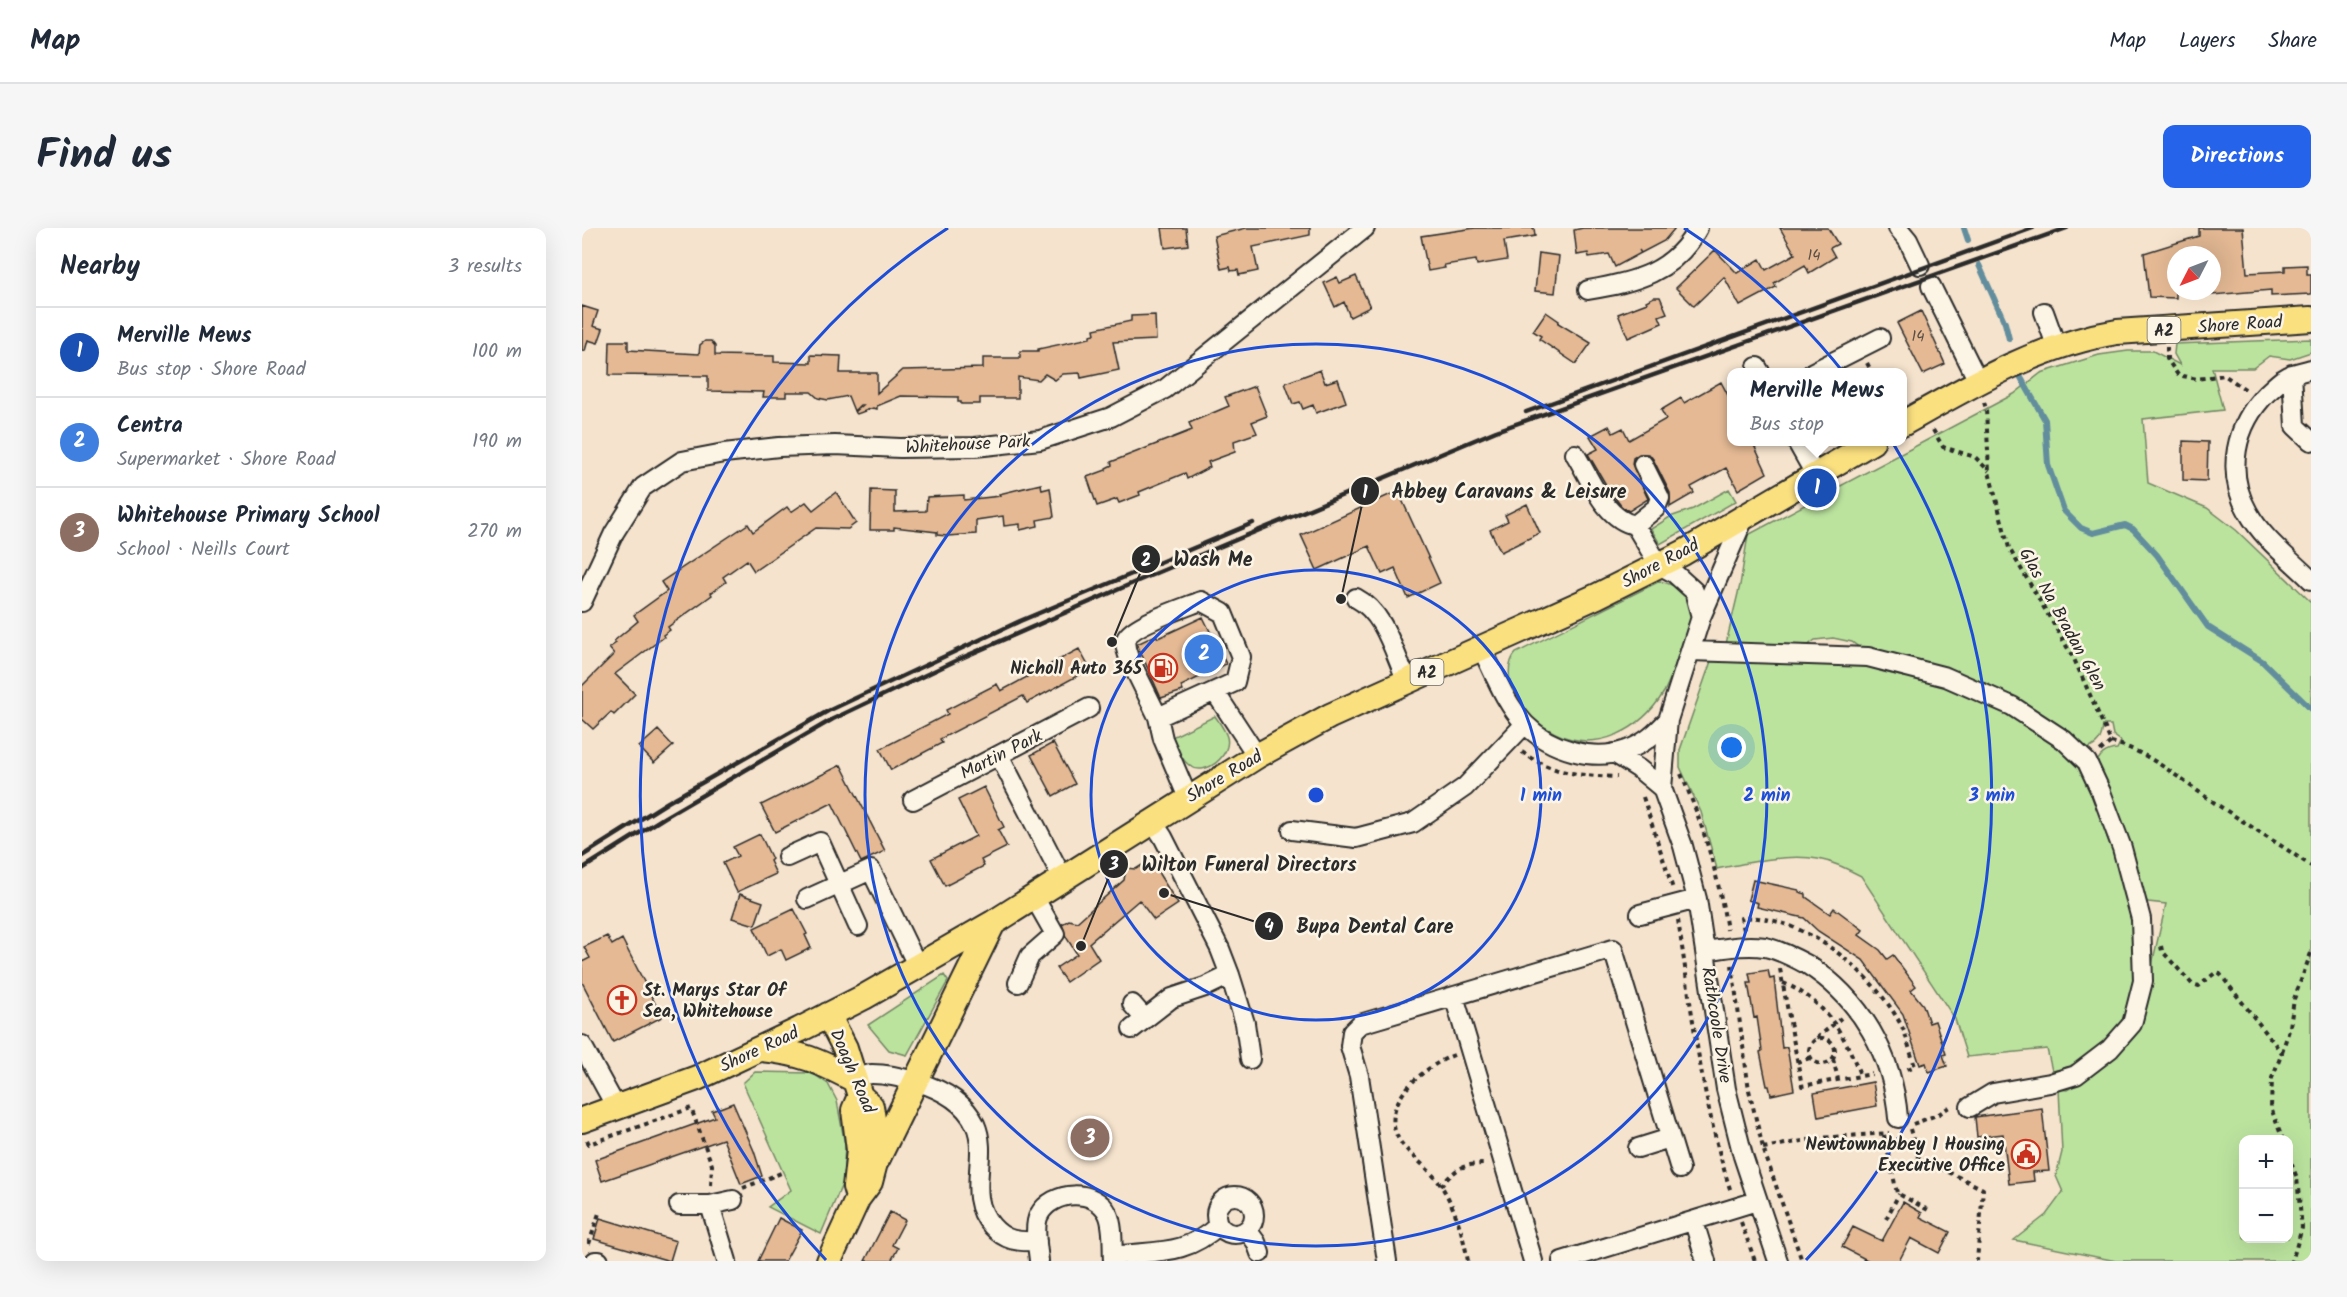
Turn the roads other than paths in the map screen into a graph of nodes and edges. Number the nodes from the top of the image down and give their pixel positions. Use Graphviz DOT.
graph roads {
  1 [pos="1365,228"];
  2 [pos="1698,228"];
  3 [pos="1898,228"];
  4 [pos="1920,265"];
  5 [pos="1930,285"];
  6 [pos="1588,290"];
  7 [pos="2044,312"];
  8 [pos="2311,319"];
  9 [pos="1880,338"];
  10 [pos="2057,348"];
  11 [pos="1821,368"];
  12 [pos="2311,369"];
  13 [pos="2292,374"];
  14 [pos="1980,390"];
  15 [pos="1907,422"];
  16 [pos="2311,441"];
  17 [pos="1800,446"];
  18 [pos="1863,446"];
  19 [pos="1575,454"];
  20 [pos="1643,464"];
  21 [pos="1815,474"];
  22 [pos="1745,516"];
  23 [pos="1635,525"];
  24 [pos="1659,565"];
  25 [pos="2311,580"];
  26 [pos="1356,598"];
  27 [pos="582,602"];
  28 [pos="1701,616"];
  29 [pos="1482,649"];
  30 [pos="1691,651"];
  31 [pos="1407,681"];
  32 [pos="1215,693"];
  33 [pos="1089,708"];
  34 [pos="1158,717"];
  35 [pos="1668,720"];
  36 [pos="1525,724"];
  37 [pos="1614,753"];
  38 [pos="999,755"];
  39 [pos="1257,756"];
  40 [pos="1662,788"];
  41 [pos="1188,798"];
  42 [pos="913,800"];
  43 [pos="1152,822"];
  44 [pos="1292,830"];
  45 [pos="787,857"];
  46 [pos="1064,879"];
  47 [pos="840,885"];
  48 [pos="1034,897"];
  49 [pos="807,899"];
  50 [pos="1697,899"];
  51 [pos="1640,914"];
  52 [pos="993,923"];
  53 [pos="858,926"];
  54 [pos="1706,951"];
  55 [pos="917,965"];
  56 [pos="1230,975"];
  57 [pos="1018,983"];
  58 [pos="1454,996"];
  59 [pos="1132,1004"];
  60 [pos="828,1015"];
  61 [pos="582,1044"];
  62 [pos="760,1048"];
  63 [pos="1250,1059"];
  64 [pos="916,1082"];
  65 [pos="857,1088"];
  66 [pos="1975,1104"];
  67 [pos="616,1107"];
  68 [pos="1900,1126"];
  69 [pos="584,1127"];
  70 [pos="1670,1138"];
  71 [pos="1638,1148"];
  72 [pos="875,1162"];
  73 [pos="1680,1168"];
  74 [pos="858,1198"];
  75 [pos="733,1200"];
  76 [pos="1757,1201"];
  77 [pos="679,1205"];
  78 [pos="710,1205"];
  79 [pos="1694,1222"];
  80 [pos="1219,1225"];
  81 [pos="1247,1230"];
  82 [pos="1037,1241"];
  83 [pos="1260,1253"];
  84 [pos="1113,1259"];
  85 [pos="727,1261"];
  86 [pos="829,1261"];
  87 [pos="1040,1261"];
  88 [pos="1387,1261"];
  89 [pos="1533,1261"];
  90 [pos="1562,1261"];
  91 [pos="1706,1261"];
  92 [pos="1778,1261"];
  1 -- 27 [label="street, Whitehouse Park"];
  2 -- 6 [label="street"];
  3 -- 4 [label="street"];
  5 -- 14 [label="street"];
  7 -- 10 [label="street"];
  8 -- 10 [label="main road, Shore Road / A2"];
  9 -- 11 [label="street"];
  10 -- 14 [label="main road, Shore Road / A2"];
  12 -- 13 [label="street"];
  13 -- 16 [label="street"];
  13 -- 25 [label="street"];
  14 -- 15 [label="main road, Shore Road / A2"];
  17 -- 21 [label="street"];
  18 -- 21 [label="main road, Shore Road / A2"];
  19 -- 23 [label="street"];
  20 -- 23 [label="street"];
  21 -- 22 [label="main road, Shore Road / A2"];
  22 -- 24 [label="main road, Shore Road / A2"];
  22 -- 28 [label="street, Rathcoole Drive"];
  23 -- 24 [label="street"];
  24 -- 28 [label="street"];
  24 -- 29 [label="main road, Shore Road / A2"];
  26 -- 31 [label="street"];
  28 -- 30 [label="street, Rathcoole Drive"];
  29 -- 31 [label="main road, Shore Road / A2"];
  29 -- 36 [label="street, Rathcoole Drive"];
  30 -- 35 [label="street, Rathcoole Drive"];
  30 -- 66 [label="street"];
  31 -- 39 [label="main road, Shore Road / A2"];
  32 -- 34 [label="street"];
  32 -- 34 [label="street"];
  32 -- 39 [label="street"];
  33 -- 38 [label="street, Martin Park"];
  34 -- 41 [label="street"];
  35 -- 37 [label="street, Rathcoole Drive"];
  35 -- 40 [label="street, Rathcoole Drive"];
  36 -- 37 [label="street, Rathcoole Drive"];
  36 -- 44 [label="street"];
  37 -- 40 [label="street"];
  38 -- 42 [label="street, Martin Park"];
  38 -- 46 [label="street"];
  39 -- 41 [label="main road, Shore Road / A2"];
  40 -- 50 [label="street, Rathcoole Drive"];
  41 -- 43 [label="main road, Shore Road / A2"];
  43 -- 46 [label="main road, Shore Road / A2"];
  43 -- 56 [label="street"];
  45 -- 47 [label="street"];
  46 -- 48 [label="main road, Shore Road / A2"];
  47 -- 49 [label="street"];
  47 -- 53 [label="street"];
  47 -- 55 [label="street"];
  48 -- 52 [label="main road, Shore Road / A2"];
  48 -- 57 [label="street"];
  50 -- 51 [label="street"];
  50 -- 54 [label="street, Rathcoole Drive"];
  52 -- 55 [label="main road, Shore Road / A2"];
  52 -- 64 [label="main road"];
  54 -- 68 [label="street"];
  54 -- 76 [label="street, Rathcoole Drive"];
  55 -- 60 [label="main road, Shore Road / A2"];
  56 -- 59 [label="street"];
  56 -- 63 [label="street"];
  58 -- 70 [label="street"];
  58 -- 88 [label="street"];
  58 -- 89 [label="street"];
  60 -- 62 [label="main road, Shore Road / A2"];
  60 -- 65 [label="main road, Doagh Road"];
  61 -- 67 [label="street"];
  62 -- 65 [label="main road"];
  62 -- 67 [label="main road, Shore Road / A2"];
  64 -- 65 [label="street"];
  64 -- 72 [label="main road"];
  64 -- 82 [label="street"];
  65 -- 72 [label="main road, Doagh Road"];
  65 -- 74 [label="main road"];
  67 -- 69 [label="main road, Shore Road / A2"];
  70 -- 71 [label="street"];
  70 -- 73 [label="street"];
  72 -- 74 [label="main road, Doagh Road"];
  74 -- 86 [label="main road, Doagh Road"];
  75 -- 78 [label="street"];
  76 -- 79 [label="street"];
  76 -- 92 [label="street, Rathcoole Drive"];
  77 -- 78 [label="street"];
  78 -- 85 [label="street"];
  79 -- 90 [label="street"];
  79 -- 91 [label="street"];
  80 -- 81 [label="street"];
  80 -- 81 [label="street"];
  80 -- 84 [label="street"];
  81 -- 83 [label="street"];
  82 -- 84 [label="street"];
  82 -- 87 [label="street"];
}
